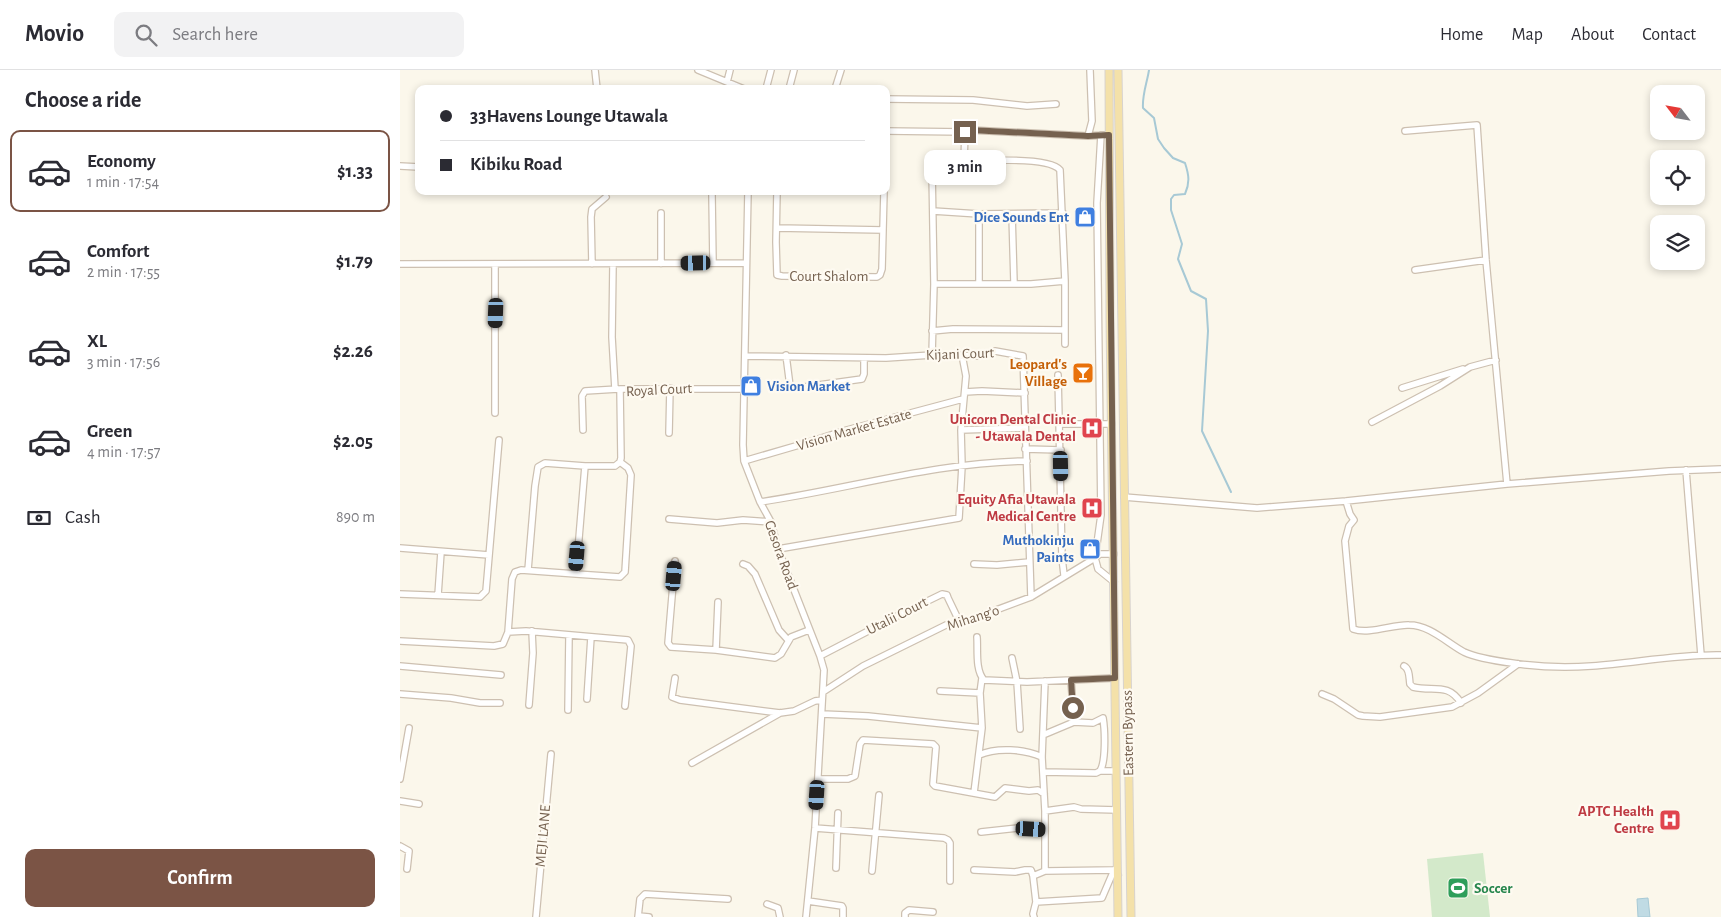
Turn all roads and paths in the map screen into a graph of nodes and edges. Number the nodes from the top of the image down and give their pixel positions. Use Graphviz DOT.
graph roads {
  1 [pos="595,70"];
  2 [pos="698,70"];
  3 [pos="730,70"];
  4 [pos="771,70"];
  5 [pos="794,70"];
  6 [pos="841,70"];
  7 [pos="1089,70"];
  8 [pos="1109,70"];
  9 [pos="1118,70"];
  10 [pos="727,82"];
  11 [pos="597,85"];
  12 [pos="734,85"];
  13 [pos="767,85"];
  14 [pos="790,85"];
  15 [pos="836,85"];
  16 [pos="890,99"];
  17 [pos="1056,104"];
  18 [pos="890,130"];
  19 [pos="1405,131"];
  20 [pos="965,132"];
  21 [pos="1105,135"];
  22 [pos="1088,136"];
  23 [pos="964,162"];
  24 [pos="400,166"];
  25 [pos="415,167"];
  26 [pos="712,195"];
  27 [pos="748,195"];
  28 [pos="777,195"];
  29 [pos="884,195"];
  30 [pos="606,197"];
  31 [pos="933,211"];
  32 [pos="661,213"];
  33 [pos="1063,213"];
  34 [pos="979,214"];
  35 [pos="1012,214"];
  36 [pos="777,228"];
  37 [pos="883,230"];
  38 [pos="1109,233"];
  39 [pos="1097,234"];
  40 [pos="1486,260"];
  41 [pos="713,263"];
  42 [pos="746,263"];
  43 [pos="400,264"];
  44 [pos="495,264"];
  45 [pos="592,264"];
  46 [pos="613,264"];
  47 [pos="661,264"];
  48 [pos="1415,270"];
  49 [pos="1065,282"];
  50 [pos="979,283"];
  51 [pos="1014,283"];
  52 [pos="934,284"];
  53 [pos="1122,318"];
  54 [pos="1110,319"];
  55 [pos="1065,330"];
  56 [pos="932,331"];
  57 [pos="1065,344"];
  58 [pos="932,354"];
  59 [pos="962,355"];
  60 [pos="746,356"];
  61 [pos="786,356"];
  62 [pos="1110,356"];
  63 [pos="1099,357"];
  64 [pos="864,358"];
  65 [pos="1496,360"];
  66 [pos="1470,367"];
  67 [pos="1058,375"];
  68 [pos="670,388"];
  69 [pos="1402,388"];
  70 [pos="617,389"];
  71 [pos="745,389"];
  72 [pos="965,392"];
  73 [pos="1025,393"];
  74 [pos="963,400"];
  75 [pos="495,413"];
  76 [pos="1372,422"];
  77 [pos="1060,424"];
  78 [pos="1112,424"];
  79 [pos="1099,425"];
  80 [pos="1025,428"];
  81 [pos="583,430"];
  82 [pos="962,430"];
  83 [pos="669,433"];
  84 [pos="499,440"];
  85 [pos="1026,449"];
  86 [pos="1061,450"];
  87 [pos="744,461"];
  88 [pos="1027,461"];
  89 [pos="620,462"];
  90 [pos="585,466"];
  91 [pos="962,466"];
  92 [pos="1721,469"];
  93 [pos="1686,470"];
  94 [pos="1507,484"];
  95 [pos="1124,497"];
  96 [pos="990,499"];
  97 [pos="961,501"];
  98 [pos="1346,501"];
  99 [pos="760,502"];
  100 [pos="1113,514"];
  101 [pos="1101,515"];
  102 [pos="669,519"];
  103 [pos="770,522"];
  104 [pos="400,548"];
  105 [pos="778,549"];
  106 [pos="441,552"];
  107 [pos="1114,554"];
  108 [pos="489,555"];
  109 [pos="1095,558"];
  110 [pos="675,561"];
  111 [pos="1029,562"];
  112 [pos="743,564"];
  113 [pos="974,564"];
  114 [pos="528,570"];
  115 [pos="576,574"];
  116 [pos="1064,576"];
  117 [pos="1114,582"];
  118 [pos="400,594"];
  119 [pos="438,595"];
  120 [pos="1031,597"];
  121 [pos="718,602"];
  122 [pos="960,623"];
  123 [pos="809,630"];
  124 [pos="532,631"];
  125 [pos="508,632"];
  126 [pos="569,636"];
  127 [pos="978,637"];
  128 [pos="591,638"];
  129 [pos="788,640"];
  130 [pos="400,641"];
  131 [pos="716,650"];
  132 [pos="1701,655"];
  133 [pos="1721,655"];
  134 [pos="820,656"];
  135 [pos="1012,658"];
  136 [pos="1518,664"];
  137 [pos="400,666"];
  138 [pos="1404,666"];
  139 [pos="501,675"];
  140 [pos="675,678"];
  141 [pos="982,678"];
  142 [pos="1115,678"];
  143 [pos="1071,680"];
  144 [pos="1044,681"];
  145 [pos="1017,682"];
  146 [pos="940,691"];
  147 [pos="823,692"];
  148 [pos="980,693"];
  149 [pos="400,694"];
  150 [pos="1322,694"];
  151 [pos="587,699"];
  152 [pos="822,700"];
  153 [pos="500,702"];
  154 [pos="1461,704"];
  155 [pos="529,705"];
  156 [pos="625,706"];
  157 [pos="568,710"];
  158 [pos="780,713"];
  159 [pos="822,714"];
  160 [pos="1074,722"];
  161 [pos="409,728"];
  162 [pos="982,728"];
  163 [pos="1020,729"];
  164 [pos="1043,735"];
  165 [pos="551,754"];
  166 [pos="979,755"];
  167 [pos="1042,757"];
  168 [pos="692,763"];
  169 [pos="1100,771"];
  170 [pos="1116,771"];
  171 [pos="1043,772"];
  172 [pos="400,779"];
  173 [pos="818,779"];
  174 [pos="879,794"];
  175 [pos="974,794"];
  176 [pos="1044,794"];
  177 [pos="400,801"];
  178 [pos="419,804"];
  179 [pos="1117,810"];
  180 [pos="1045,811"];
  181 [pos="838,813"];
  182 [pos="815,828"];
  183 [pos="837,830"];
  184 [pos="1045,830"];
  185 [pos="981,832"];
  186 [pos="876,833"];
  187 [pos="400,846"];
  188 [pos="836,868"];
  189 [pos="407,869"];
  190 [pos="974,870"];
  191 [pos="872,871"];
  192 [pos="1045,871"];
  193 [pos="1116,872"];
  194 [pos="1033,876"];
  195 [pos="950,881"];
  196 [pos="728,899"];
  197 [pos="808,901"];
  198 [pos="1036,902"];
  199 [pos="767,904"];
  200 [pos="933,912"];
  201 [pos="638,916"];
  202 [pos="536,917"];
  203 [pos="650,917"];
  204 [pos="780,917"];
  205 [pos="806,917"];
  206 [pos="843,917"];
  207 [pos="905,917"];
  208 [pos="1034,917"];
  209 [pos="1118,917"];
  210 [pos="1131,917"];
  1 -- 11 [label="street"];
  2 -- 10 [label="street"];
  3 -- 10 [label="street"];
  4 -- 13 [label="street"];
  5 -- 14 [label="street"];
  6 -- 15 [label="street"];
  7 -- 22 [label="street"];
  8 -- 21 [label="main road, Eastern Bypass"];
  9 -- 53 [label="main road, Eastern Bypass"];
  10 -- 12 [label="street"];
  16 -- 17 [label="street"];
  18 -- 20 [label="street"];
  19 -- 40 [label="street"];
  20 -- 22 [label="street"];
  20 -- 23 [label="street"];
  21 -- 22 [label="street"];
  21 -- 38 [label="main road, Eastern Bypass"];
  21 -- 39 [label="street"];
  23 -- 31 [label="street"];
  23 -- 33 [label="street"];
  24 -- 25 [label="street"];
  26 -- 41 [label="street"];
  27 -- 42 [label="street, Gesora Road"];
  28 -- 36 [label="street, Court Shalom"];
  29 -- 37 [label="street, Court Shalom"];
  30 -- 45 [label="street"];
  31 -- 34 [label="street"];
  31 -- 52 [label="street"];
  32 -- 47 [label="street"];
  33 -- 35 [label="street"];
  33 -- 49 [label="street"];
  34 -- 35 [label="street"];
  34 -- 50 [label="street"];
  35 -- 51 [label="street"];
  36 -- 37 [label="street"];
  36 -- 37 [label="street, Court Shalom"];
  38 -- 39 [label="street"];
  38 -- 54 [label="main road, Eastern Bypass"];
  39 -- 63 [label="street"];
  40 -- 48 [label="street"];
  40 -- 65 [label="street"];
  41 -- 42 [label="street"];
  41 -- 47 [label="street"];
  42 -- 60 [label="street, Gesora Road"];
  43 -- 44 [label="street"];
  44 -- 45 [label="street"];
  44 -- 75 [label="street"];
  45 -- 46 [label="street"];
  46 -- 47 [label="street"];
  46 -- 70 [label="street"];
  49 -- 51 [label="street"];
  49 -- 55 [label="street"];
  50 -- 51 [label="street"];
  50 -- 52 [label="street"];
  52 -- 56 [label="street"];
  53 -- 54 [label="main road"];
  53 -- 95 [label="main road, Eastern Bypass"];
  54 -- 62 [label="main road, Eastern Bypass"];
  55 -- 56 [label="street"];
  55 -- 57 [label="street"];
  56 -- 58 [label="street"];
  58 -- 59 [label="street, Kijani Court"];
  58 -- 64 [label="street, Kijani Court"];
  59 -- 72 [label="street"];
  59 -- 73 [label="street, Kijani Court"];
  60 -- 61 [label="street, Kijani Court"];
  60 -- 71 [label="street, Gesora Road"];
  61 -- 64 [label="street, Kijani Court"];
  61 -- 64 [label="street"];
  62 -- 63 [label="street"];
  62 -- 78 [label="main road, Eastern Bypass"];
  63 -- 79 [label="street"];
  65 -- 66 [label="street"];
  65 -- 94 [label="street"];
  66 -- 69 [label="street"];
  66 -- 76 [label="street"];
  67 -- 77 [label="street"];
  68 -- 70 [label="street, Royal Court"];
  68 -- 71 [label="street, Royal Court"];
  68 -- 83 [label="street"];
  70 -- 81 [label="street"];
  70 -- 89 [label="street, Royal Court"];
  71 -- 87 [label="street, Gesora Road"];
  72 -- 73 [label="street"];
  72 -- 74 [label="street"];
  73 -- 80 [label="street, Kijani Court"];
  74 -- 82 [label="street"];
  74 -- 87 [label="street, Vision Market Estate"];
  77 -- 79 [label="street"];
  77 -- 86 [label="street"];
  78 -- 79 [label="street"];
  78 -- 100 [label="main road, Eastern Bypass"];
  79 -- 101 [label="street"];
  80 -- 82 [label="street"];
  80 -- 85 [label="street, Kijani Court"];
  82 -- 91 [label="street"];
  84 -- 108 [label="street"];
  85 -- 86 [label="street"];
  85 -- 88 [label="street, Kijani Court"];
  86 -- 116 [label="street"];
  87 -- 99 [label="street, Gesora Road"];
  88 -- 91 [label="street"];
  88 -- 111 [label="street, Kijani Court"];
  89 -- 90 [label="street"];
  89 -- 115 [label="street"];
  90 -- 114 [label="street"];
  90 -- 115 [label="street"];
  91 -- 97 [label="street"];
  91 -- 99 [label="street"];
  92 -- 93 [label="street"];
  93 -- 94 [label="street"];
  93 -- 132 [label="street"];
  94 -- 98 [label="street"];
  95 -- 98 [label="street"];
  95 -- 210 [label="main road, Eastern Bypass"];
  96 -- 97 [label="street"];
  97 -- 105 [label="street"];
  98 -- 136 [label="street"];
  99 -- 103 [label="street, Gesora Road"];
  100 -- 101 [label="street"];
  100 -- 107 [label="main road, Eastern Bypass"];
  101 -- 109 [label="street"];
  102 -- 103 [label="street"];
  103 -- 105 [label="street, Gesora Road"];
  104 -- 106 [label="street"];
  105 -- 123 [label="street, Gesora Road"];
  106 -- 108 [label="street"];
  106 -- 119 [label="street"];
  107 -- 109 [label="street, Mihang'o"];
  107 -- 117 [label="main road, Eastern Bypass"];
  108 -- 119 [label="street"];
  109 -- 116 [label="street, Mihang'o"];
  109 -- 117 [label="street"];
  110 -- 131 [label="street"];
  111 -- 113 [label="street"];
  111 -- 120 [label="street, Kijani Court"];
  112 -- 129 [label="street"];
  114 -- 115 [label="street"];
  114 -- 125 [label="street"];
  116 -- 120 [label="street, Mihang'o"];
  117 -- 142 [label="main road, Eastern Bypass"];
  118 -- 119 [label="street"];
  120 -- 122 [label="street, Mihang'o"];
  121 -- 131 [label="street"];
  122 -- 134 [label="street, Utalii Court"];
  122 -- 147 [label="street, Mihang'o"];
  123 -- 129 [label="street"];
  123 -- 134 [label="street, Gesora Road"];
  124 -- 125 [label="street"];
  124 -- 126 [label="street"];
  124 -- 155 [label="street"];
  125 -- 130 [label="street"];
  126 -- 128 [label="street"];
  126 -- 157 [label="street"];
  127 -- 141 [label="street"];
  128 -- 151 [label="street"];
  128 -- 156 [label="street"];
  129 -- 131 [label="street"];
  132 -- 133 [label="street"];
  132 -- 136 [label="street"];
  134 -- 147 [label="street, Gesora Road"];
  135 -- 145 [label="street"];
  136 -- 154 [label="street"];
  137 -- 139 [label="street"];
  138 -- 154 [label="street"];
  140 -- 158 [label="street"];
  141 -- 145 [label="street"];
  141 -- 148 [label="street"];
  142 -- 143 [label="street"];
  142 -- 170 [label="main road, Eastern Bypass"];
  143 -- 144 [label="street"];
  143 -- 160 [label="street"];
  144 -- 145 [label="street"];
  144 -- 164 [label="street"];
  145 -- 163 [label="street"];
  146 -- 148 [label="street"];
  147 -- 152 [label="street, Gesora Road"];
  148 -- 162 [label="street"];
  149 -- 153 [label="street"];
  150 -- 154 [label="street"];
  152 -- 158 [label="street"];
  152 -- 159 [label="street, Gesora Road"];
  158 -- 168 [label="street"];
  159 -- 162 [label="street"];
  159 -- 173 [label="street, Gesora Road"];
  160 -- 164 [label="street"];
  160 -- 169 [label="street"];
  161 -- 172 [label="street"];
  162 -- 166 [label="street"];
  164 -- 167 [label="street"];
  165 -- 202 [label="street, MEJI LANE"];
  166 -- 167 [label="street"];
  166 -- 175 [label="street"];
  167 -- 171 [label="street"];
  169 -- 170 [label="street"];
  169 -- 171 [label="street"];
  170 -- 179 [label="main road, Eastern Bypass"];
  171 -- 176 [label="street"];
  173 -- 175 [label="street"];
  173 -- 182 [label="street, Gesora Road"];
  174 -- 186 [label="street"];
  175 -- 176 [label="street"];
  176 -- 180 [label="street"];
  177 -- 178 [label="street"];
  179 -- 180 [label="street"];
  179 -- 193 [label="main road, Eastern Bypass"];
  180 -- 184 [label="street"];
  181 -- 183 [label="street"];
  182 -- 183 [label="street"];
  182 -- 197 [label="street, Gesora Road"];
  183 -- 186 [label="street"];
  183 -- 188 [label="street"];
  184 -- 185 [label="street"];
  184 -- 192 [label="street"];
  186 -- 191 [label="street"];
  186 -- 195 [label="street"];
  187 -- 189 [label="street"];
  190 -- 194 [label="street"];
  192 -- 193 [label="street"];
  192 -- 194 [label="street"];
  193 -- 198 [label="street"];
  193 -- 209 [label="main road, Eastern Bypass"];
  194 -- 198 [label="street"];
  196 -- 201 [label="street"];
  197 -- 205 [label="street, Gesora Road"];
  197 -- 206 [label="street"];
  198 -- 208 [label="street"];
  199 -- 204 [label="street"];
  200 -- 207 [label="street"];
  201 -- 203 [label="street"];
}
